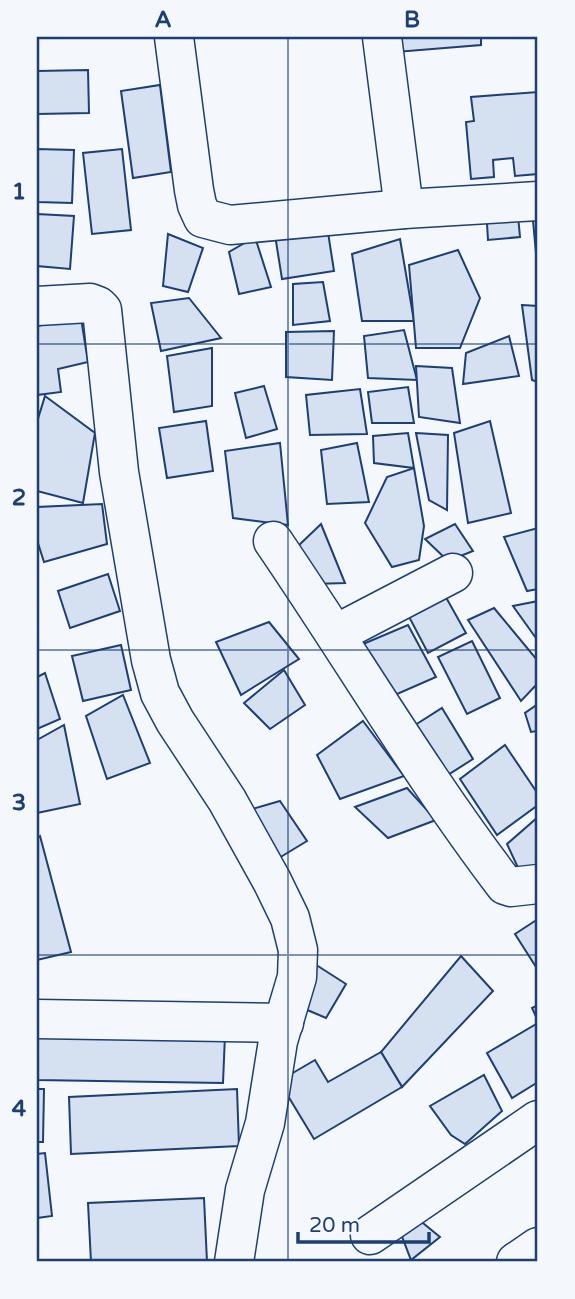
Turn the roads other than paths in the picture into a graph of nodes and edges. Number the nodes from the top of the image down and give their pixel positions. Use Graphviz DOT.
graph roads {
  1 [pos="174,37"];
  2 [pos="382,37"];
  3 [pos="538,201"];
  4 [pos="404,209"];
  5 [pos="37,306"];
  6 [pos="273,541"];
  7 [pos="453,573"];
  8 [pos="336,634"];
  9 [pos="538,884"];
  10 [pos="37,1018"];
  11 [pos="284,1023"];
  12 [pos="538,1120"];
  13 [pos="370,1236"];
  14 [pos="538,1247"];
  15 [pos="233,1262"];
  16 [pos="516,1262"];
  1 -- 4 [label="street"];
  2 -- 4 [label="street"];
  3 -- 4 [label="street"];
  5 -- 11 [label="street"];
  6 -- 8 [label="street"];
  7 -- 8 [label="street"];
  8 -- 9 [label="street"];
  10 -- 11 [label="street"];
  11 -- 15 [label="street"];
  12 -- 13 [label="street"];
  14 -- 16 [label="street"];
}
